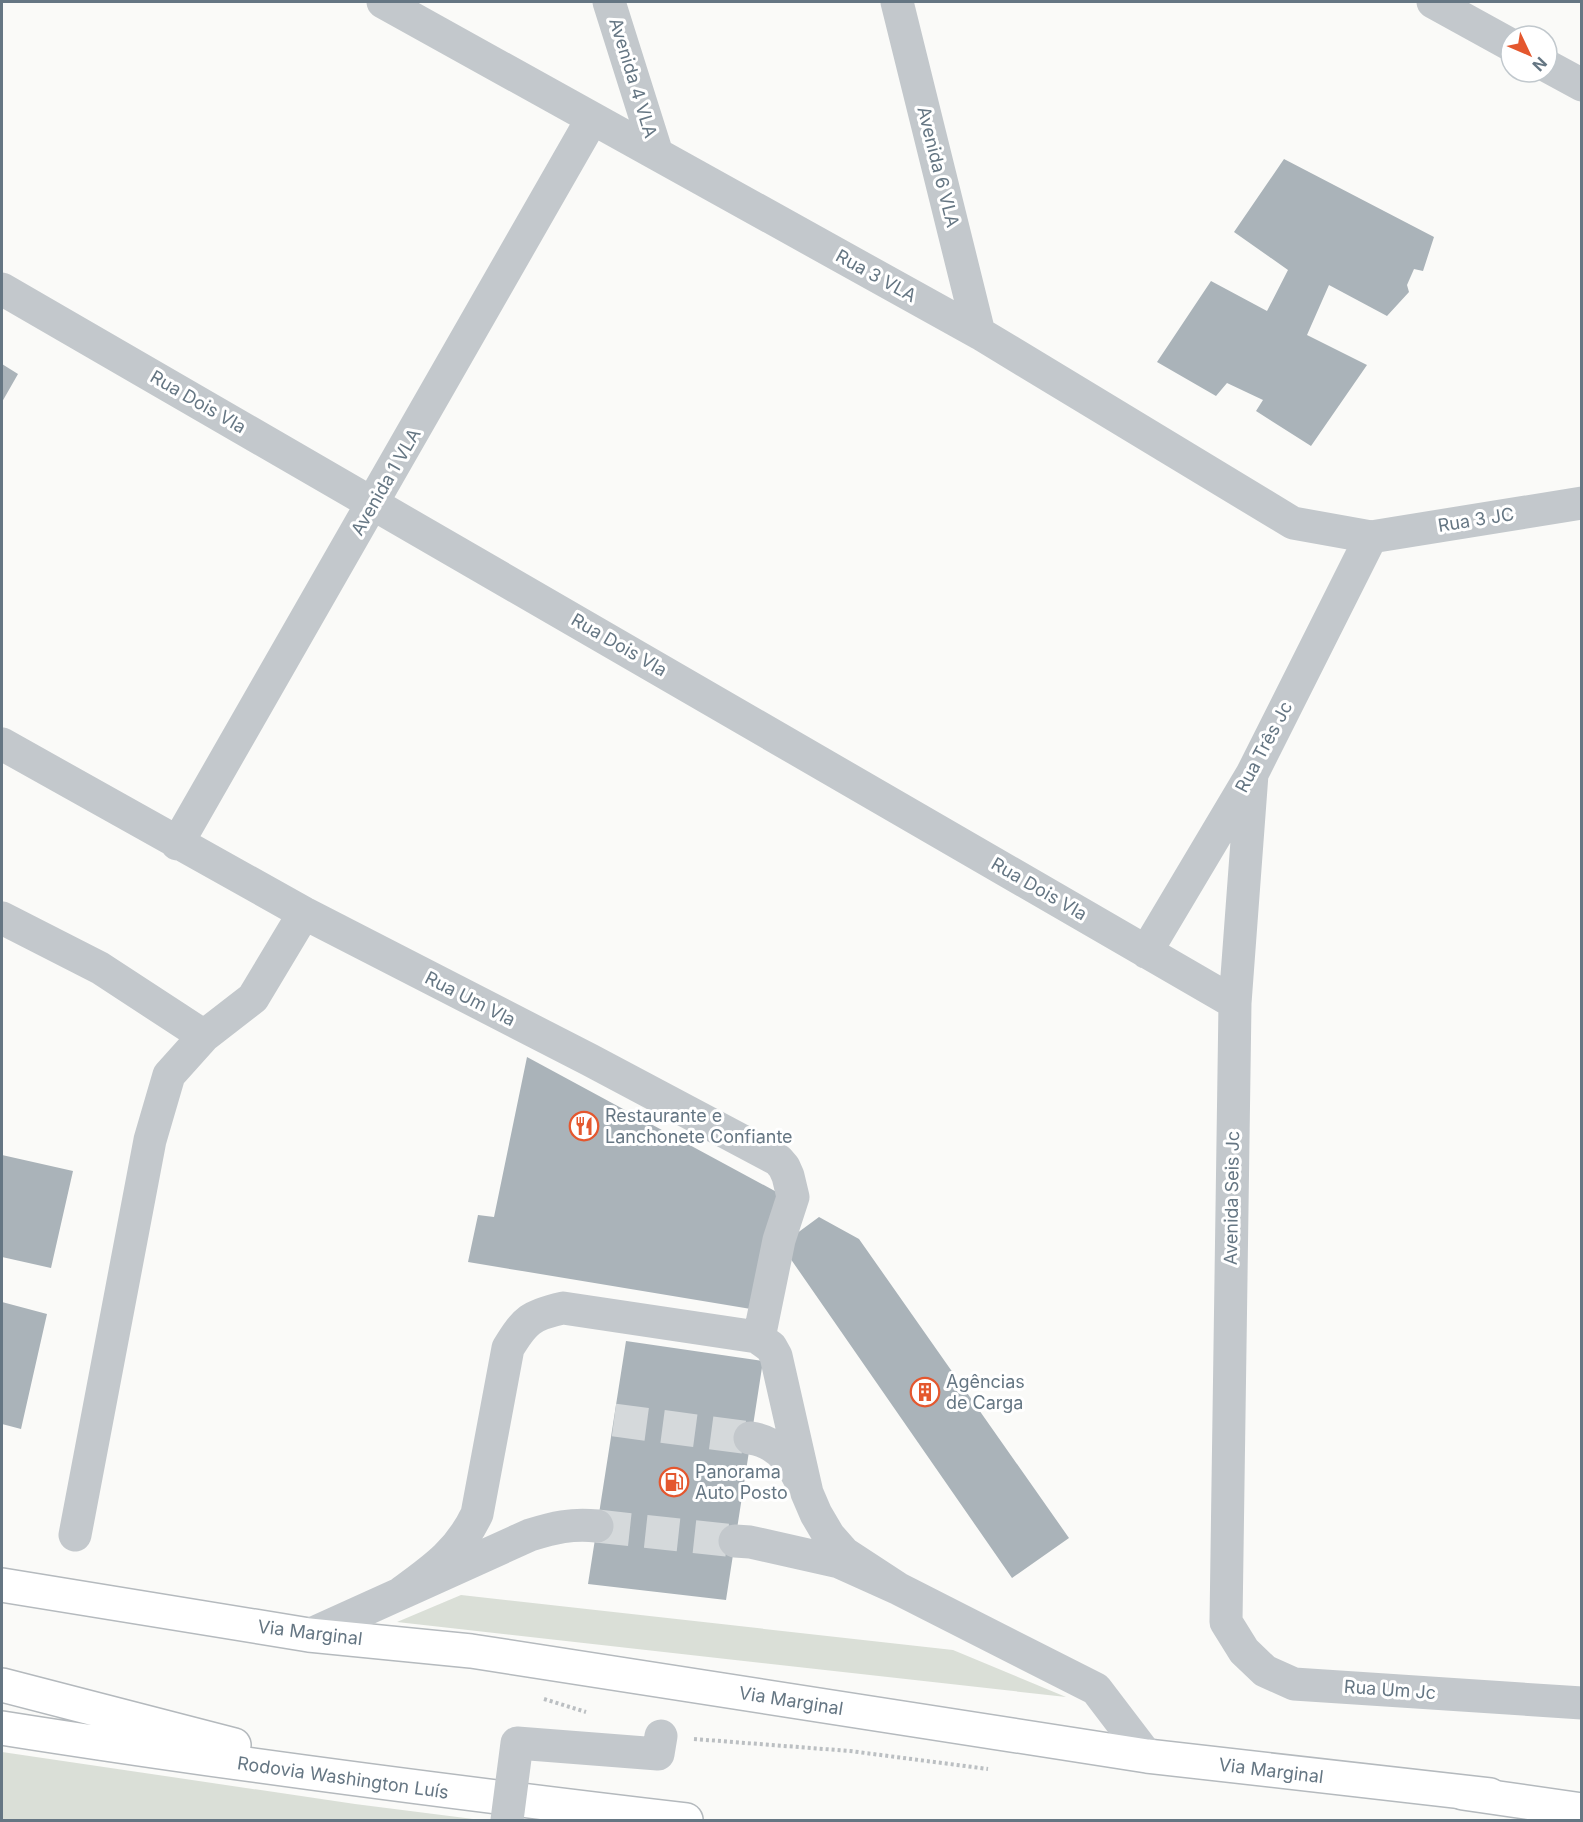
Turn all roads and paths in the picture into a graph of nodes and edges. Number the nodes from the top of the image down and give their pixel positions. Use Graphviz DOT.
graph roads {
  1 [pos="383,2"];
  2 [pos="609,2"];
  3 [pos="897,2"];
  4 [pos="1433,2"];
  5 [pos="1499,38"];
  6 [pos="1559,73"];
  7 [pos="1581,85"];
  8 [pos="592,119"];
  9 [pos="657,154"];
  10 [pos="2,289"];
  11 [pos="979,333"];
  12 [pos="374,503"];
  13 [pos="1581,503"];
  14 [pos="1371,537"];
  15 [pos="2,744"];
  16 [pos="1252,774"];
  17 [pos="177,844"];
  18 [pos="304,913"];
  19 [pos="2,918"];
  20 [pos="1146,952"];
  21 [pos="1235,1003"];
  22 [pos="204,1036"];
  23 [pos="759,1338"];
  24 [pos="750,1438"];
  25 [pos="807,1493"];
  26 [pos="597,1526"];
  27 [pos="75,1535"];
  28 [pos="735,1541"];
  29 [pos="2,1585"];
  30 [pos="899,1588"];
  31 [pos="401,1593"];
  32 [pos="1226,1622"];
  33 [pos="309,1635"];
  34 [pos="2,1685"];
  35 [pos="1581,1703"];
  36 [pos="2,1728"];
  37 [pos="661,1736"];
  38 [pos="1147,1756"];
  39 [pos="390,1785"];
  40 [pos="1463,1793"];
  41 [pos="1581,1804"];
  42 [pos="1581,1810"];
  43 [pos="507,1821"];
  44 [pos="686,1821"];
  1 -- 8 [label="street, Rua 3 VLA"];
  2 -- 9 [label="street, Avenida 4 VLA"];
  3 -- 11 [label="street, Avenida 6 VLA"];
  4 -- 5 [label="street"];
  6 -- 7 [label="street"];
  8 -- 9 [label="street, Rua 3 VLA"];
  8 -- 12 [label="street, Avenida 1 VLA"];
  9 -- 11 [label="street, Rua 3 VLA"];
  10 -- 12 [label="street, Rua Dois Vla"];
  11 -- 14 [label="street, Rua 3 VLA"];
  12 -- 17 [label="street, Avenida 1 VLA"];
  12 -- 20 [label="street, Rua Dois Vla"];
  13 -- 14 [label="street, Rua 3 JC"];
  14 -- 16 [label="street, Rua Três Jc"];
  15 -- 17 [label="street, Rua Um Vla"];
  16 -- 20 [label="street, Rua Três Jc"];
  16 -- 21 [label="street, Avenida Seis Jc"];
  17 -- 18 [label="street, Rua Um Vla"];
  18 -- 22 [label="street"];
  18 -- 23 [label="street, Rua Um Vla"];
  19 -- 22 [label="street"];
  20 -- 21 [label="street, Rua Dois Vla"];
  21 -- 32 [label="street, Avenida Seis Jc"];
  22 -- 27 [label="street"];
  23 -- 25 [label="street"];
  23 -- 31 [label="street"];
  24 -- 25 [label="street"];
  25 -- 30 [label="street"];
  26 -- 31 [label="street"];
  28 -- 30 [label="street"];
  29 -- 33 [label="main road, Via Marginal"];
  30 -- 38 [label="street"];
  31 -- 33 [label="street"];
  32 -- 35 [label="street, Rua Um Jc"];
  33 -- 38 [label="main road, Via Marginal"];
  34 -- 39 [label="main road"];
  36 -- 39 [label="main road, Rodovia Washington Luís"];
  37 -- 43 [label="street, bridge"];
  38 -- 40 [label="main road, Via Marginal"];
  39 -- 44 [label="main road, Rodovia Washington Luís"];
  40 -- 41 [label="main road, Via Marginal"];
  40 -- 42 [label="main road"];
}
